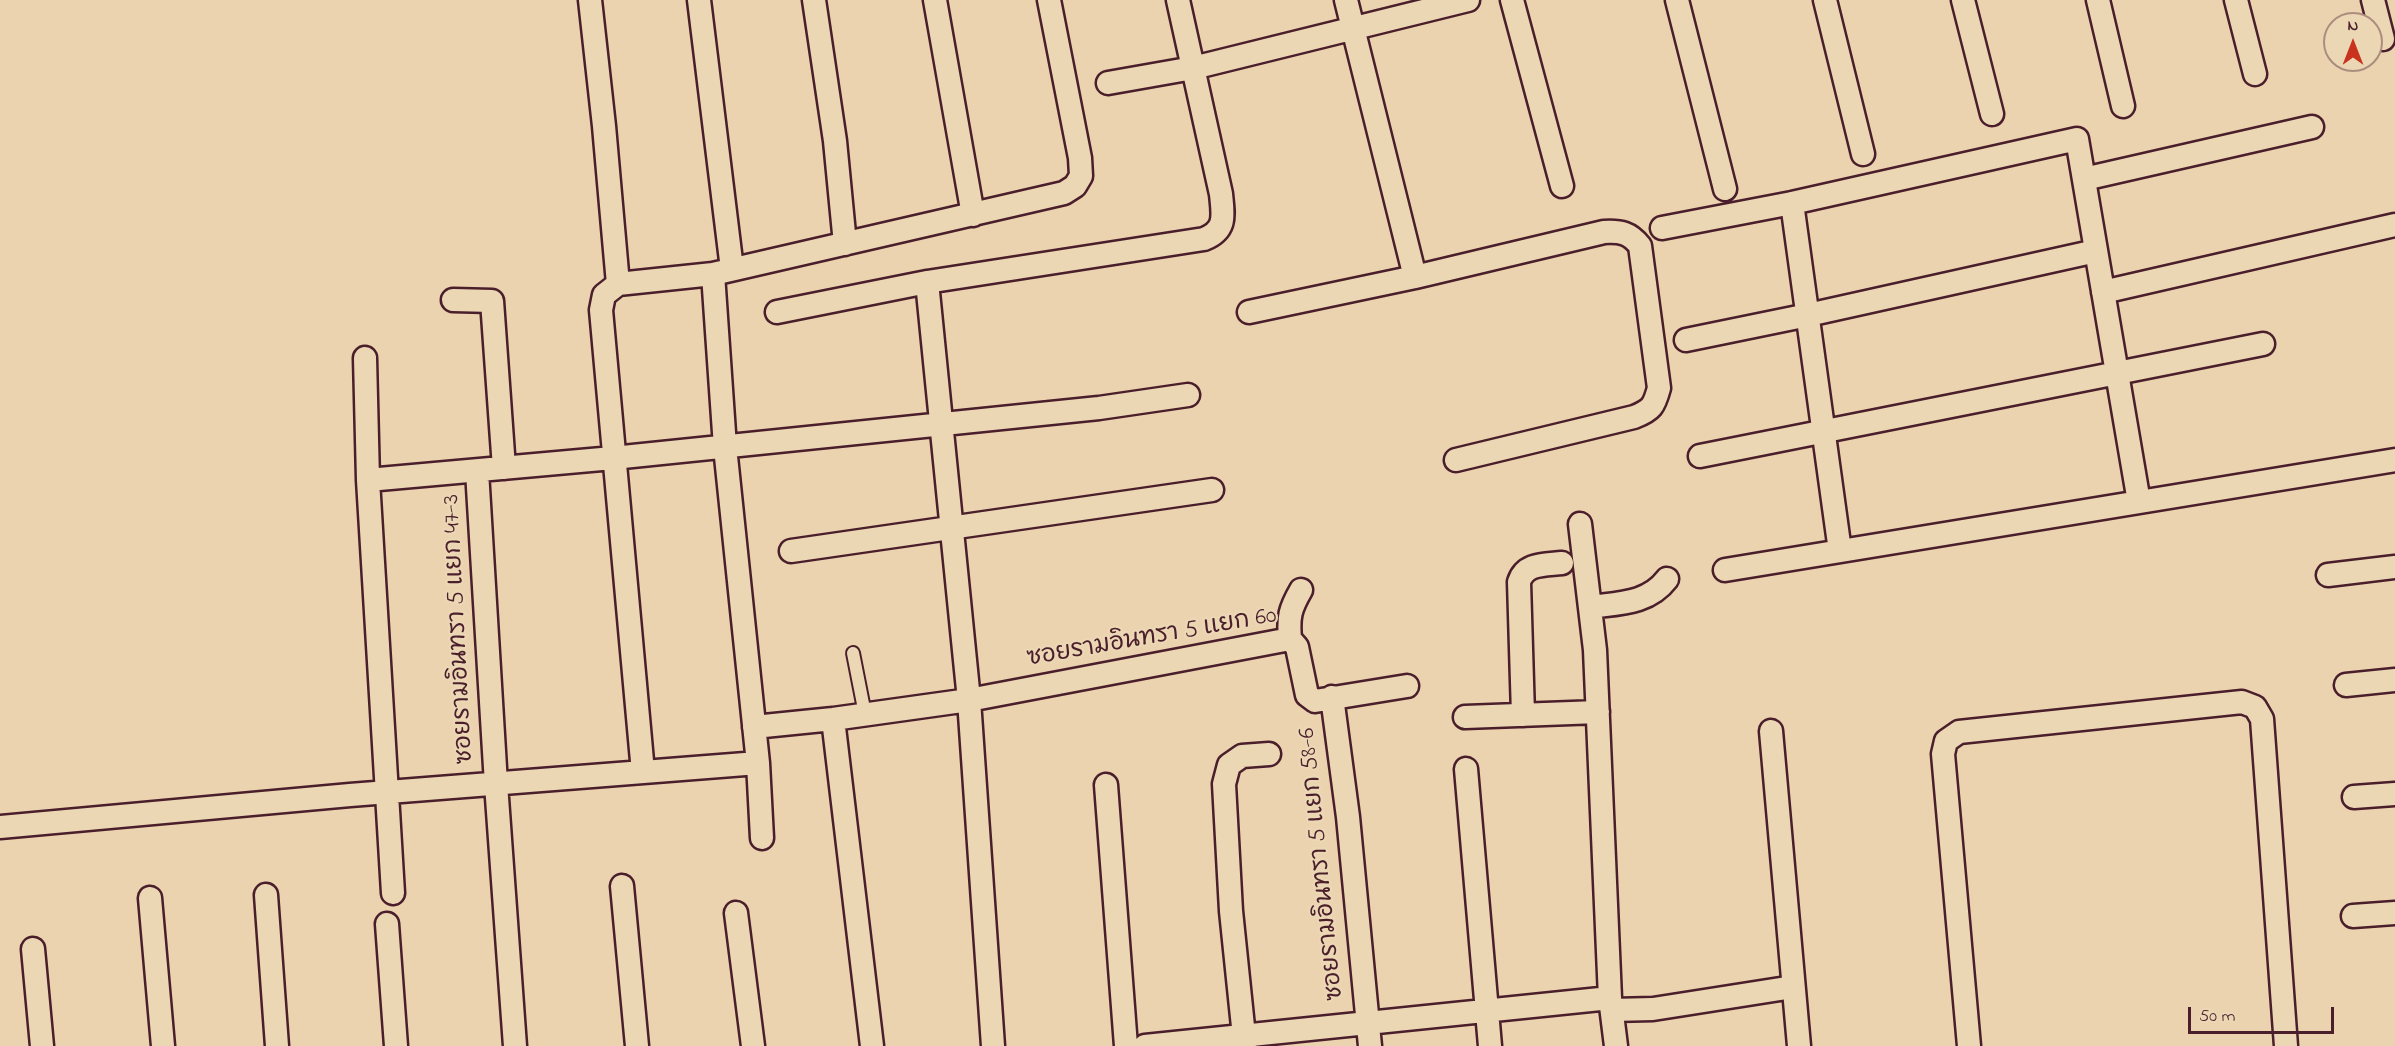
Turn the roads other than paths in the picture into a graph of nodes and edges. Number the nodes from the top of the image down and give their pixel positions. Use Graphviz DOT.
graph roads {
  1 [pos="590,0"];
  2 [pos="699,0"];
  3 [pos="814,0"];
  4 [pos="935,0"];
  5 [pos="1049,0"];
  6 [pos="1178,0"];
  7 [pos="1346,0"];
  8 [pos="1468,0"];
  9 [pos="1512,0"];
  10 [pos="1677,0"];
  11 [pos="1825,0"];
  12 [pos="1963,0"];
  13 [pos="2098,0"];
  14 [pos="2236,0"];
  15 [pos="2373,0"];
  16 [pos="1353,28"];
  17 [pos="2384,39"];
  18 [pos="1193,68"];
  19 [pos="2255,74"];
  20 [pos="1108,82"];
  21 [pos="2123,106"];
  22 [pos="1992,114"];
  23 [pos="2312,127"];
  24 [pos="1863,154"];
  25 [pos="2084,179"];
  26 [pos="1562,186"];
  27 [pos="1725,189"];
  28 [pos="1792,203"];
  29 [pos="973,215"];
  30 [pos="2395,225"];
  31 [pos="1662,228"];
  32 [pos="845,244"];
  33 [pos="2096,251"];
  34 [pos="723,272"];
  35 [pos="1415,277"];
  36 [pos="927,282"];
  37 [pos="618,284"];
  38 [pos="2103,292"];
  39 [pos="453,300"];
  40 [pos="777,312"];
  41 [pos="1249,312"];
  42 [pos="1808,315"];
  43 [pos="1686,340"];
  44 [pos="2264,344"];
  45 [pos="365,358"];
  46 [pos="2117,372"];
  47 [pos="1188,395"];
  48 [pos="941,423"];
  49 [pos="1824,432"];
  50 [pos="725,447"];
  51 [pos="1700,456"];
  52 [pos="613,458"];
  53 [pos="1456,460"];
  54 [pos="2395,460"];
  55 [pos="504,468"];
  56 [pos="477,471"];
  57 [pos="368,480"];
  58 [pos="1212,490"];
  59 [pos="2139,502"];
  60 [pos="1580,525"];
  61 [pos="953,528"];
  62 [pos="791,551"];
  63 [pos="1840,551"];
  64 [pos="1562,563"];
  65 [pos="2395,567"];
  66 [pos="1725,570"];
  67 [pos="2328,574"];
  68 [pos="1666,579"];
  69 [pos="1300,590"];
  70 [pos="1590,607"];
  71 [pos="1290,639"];
  72 [pos="853,653"];
  73 [pos="2395,680"];
  74 [pos="2346,685"];
  75 [pos="1407,686"];
  76 [pos="1332,697"];
  77 [pos="969,700"];
  78 [pos="1598,712"];
  79 [pos="865,714"];
  80 [pos="1523,715"];
  81 [pos="1465,717"];
  82 [pos="833,718"];
  83 [pos="754,727"];
  84 [pos="1771,731"];
  85 [pos="1269,754"];
  86 [pos="758,763"];
  87 [pos="1466,769"];
  88 [pos="643,772"];
  89 [pos="496,784"];
  90 [pos="1106,785"];
  91 [pos="386,792"];
  92 [pos="2395,794"];
  93 [pos="2354,797"];
  94 [pos="0,827"];
  95 [pos="762,838"];
  96 [pos="622,886"];
  97 [pos="393,893"];
  98 [pos="266,895"];
  99 [pos="150,897"];
  100 [pos="736,913"];
  101 [pos="2395,913"];
  102 [pos="2353,916"];
  103 [pos="387,924"];
  104 [pos="33,949"];
  105 [pos="1793,987"];
  106 [pos="1611,1004"];
  107 [pos="1486,1011"];
  108 [pos="1369,1035"];
  109 [pos="1245,1042"];
  110 [pos="42,1046"];
  111 [pos="163,1046"];
  112 [pos="277,1046"];
  113 [pos="396,1046"];
  114 [pos="515,1046"];
  115 [pos="637,1046"];
  116 [pos="753,1046"];
  117 [pos="872,1046"];
  118 [pos="993,1046"];
  119 [pos="1126,1046"];
  120 [pos="1145,1046"];
  121 [pos="1490,1046"];
  122 [pos="1616,1046"];
  123 [pos="1799,1046"];
  124 [pos="1969,1046"];
  125 [pos="2286,1046"];
  1 -- 37 [label="street"];
  2 -- 34 [label="street"];
  3 -- 32 [label="street"];
  4 -- 29 [label="street"];
  5 -- 29 [label="street"];
  6 -- 18 [label="street"];
  7 -- 16 [label="street"];
  8 -- 16 [label="street"];
  9 -- 26 [label="street"];
  10 -- 27 [label="street"];
  11 -- 24 [label="street"];
  12 -- 22 [label="street"];
  13 -- 21 [label="street"];
  14 -- 19 [label="street"];
  15 -- 17 [label="street"];
  16 -- 18 [label="street"];
  16 -- 35 [label="street"];
  18 -- 20 [label="street"];
  18 -- 36 [label="street"];
  23 -- 25 [label="street"];
  25 -- 28 [label="street"];
  25 -- 33 [label="street"];
  28 -- 31 [label="street"];
  28 -- 42 [label="street"];
  29 -- 32 [label="street"];
  30 -- 38 [label="street"];
  32 -- 34 [label="street"];
  33 -- 38 [label="street"];
  33 -- 42 [label="street"];
  34 -- 37 [label="street"];
  34 -- 50 [label="street"];
  35 -- 41 [label="street"];
  35 -- 53 [label="street"];
  36 -- 40 [label="street"];
  36 -- 48 [label="street"];
  37 -- 52 [label="street"];
  38 -- 46 [label="street"];
  39 -- 55 [label="street"];
  42 -- 43 [label="street"];
  42 -- 49 [label="street"];
  44 -- 46 [label="street"];
  45 -- 57 [label="street"];
  46 -- 49 [label="street"];
  46 -- 59 [label="street"];
  47 -- 48 [label="street"];
  48 -- 50 [label="street"];
  48 -- 61 [label="street"];
  49 -- 51 [label="street"];
  49 -- 63 [label="street"];
  50 -- 52 [label="street"];
  50 -- 83 [label="street"];
  52 -- 55 [label="street"];
  52 -- 88 [label="street"];
  54 -- 59 [label="street"];
  55 -- 56 [label="street"];
  56 -- 57 [label="street"];
  56 -- 89 [label="street, ซอยรามอินทรา 5 แยก 47-3"];
  57 -- 91 [label="street"];
  58 -- 61 [label="street"];
  59 -- 63 [label="street"];
  60 -- 70 [label="street"];
  61 -- 62 [label="street"];
  61 -- 77 [label="street"];
  63 -- 66 [label="street"];
  64 -- 80 [label="street"];
  65 -- 67 [label="street"];
  68 -- 70 [label="street"];
  69 -- 71 [label="street"];
  70 -- 78 [label="street"];
  71 -- 76 [label="street, ซอยรามอินทรา 5 แยก 60"];
  71 -- 77 [label="street, ซอยรามอินทรา 5 แยก 60"];
  72 -- 79 [label="lane"];
  73 -- 74 [label="street"];
  75 -- 76 [label="street, ซอยรามอินทรา 5 แยก 60"];
  76 -- 108 [label="street, ซอยรามอินทรา 5 แยก 58-6"];
  77 -- 79 [label="street, ซอยรามอินทรา 5 แยก 60"];
  77 -- 118 [label="street"];
  78 -- 80 [label="street"];
  78 -- 106 [label="street"];
  79 -- 82 [label="street, ซอยรามอินทรา 5 แยก 60"];
  80 -- 81 [label="street"];
  82 -- 83 [label="street, ซอยรามอินทรา 5 แยก 60"];
  82 -- 117 [label="street"];
  83 -- 86 [label="street"];
  84 -- 105 [label="street"];
  85 -- 109 [label="street"];
  86 -- 88 [label="street"];
  86 -- 95 [label="street"];
  87 -- 107 [label="street"];
  88 -- 89 [label="street"];
  89 -- 91 [label="street"];
  89 -- 114 [label="street, ซอยรามอินทรา 5 แยก 47-3"];
  90 -- 119 [label="street"];
  91 -- 94 [label="street"];
  91 -- 97 [label="street"];
  92 -- 93 [label="street"];
  96 -- 115 [label="street"];
  98 -- 112 [label="street"];
  99 -- 111 [label="street"];
  100 -- 116 [label="street"];
  101 -- 102 [label="street"];
  103 -- 113 [label="street"];
  104 -- 110 [label="street"];
  105 -- 106 [label="street"];
  105 -- 123 [label="street"];
  106 -- 107 [label="street"];
  106 -- 122 [label="street"];
  107 -- 108 [label="street"];
  107 -- 121 [label="street"];
  108 -- 109 [label="street"];
  109 -- 120 [label="street"];
  124 -- 125 [label="street"];
}
